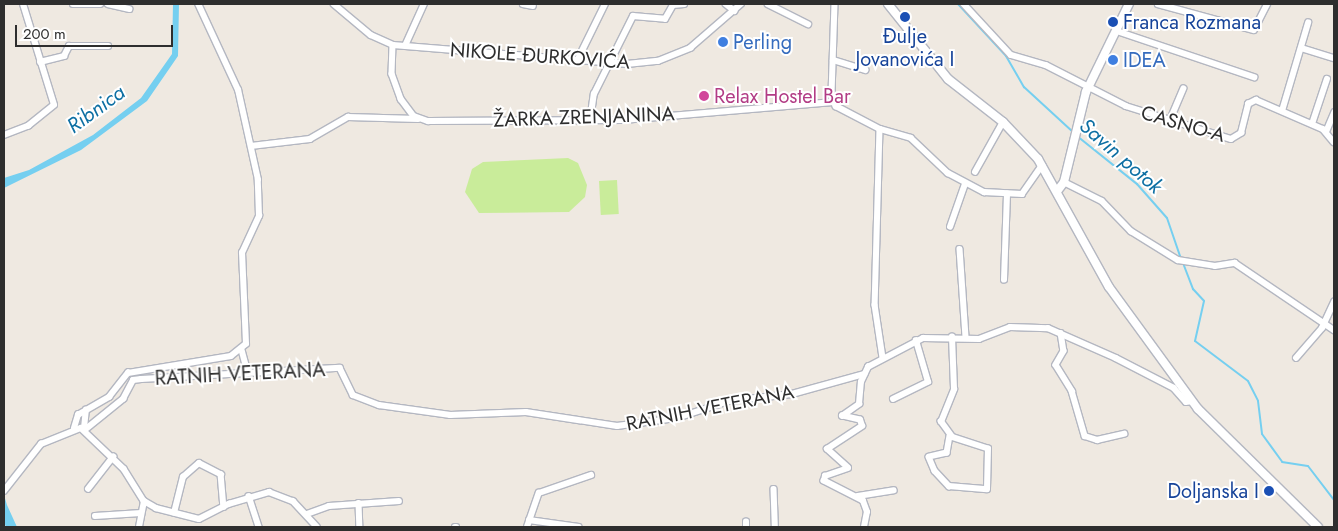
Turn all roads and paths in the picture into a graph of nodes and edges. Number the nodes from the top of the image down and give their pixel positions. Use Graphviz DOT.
graph roads {
  1 [pos="23,4"];
  2 [pos="73,4"];
  3 [pos="100,4"];
  4 [pos="108,4"];
  5 [pos="198,4"];
  6 [pos="334,4"];
  7 [pos="424,4"];
  8 [pos="523,4"];
  9 [pos="604,4"];
  10 [pos="684,4"];
  11 [pos="726,4"];
  12 [pos="741,4"];
  13 [pos="768,4"];
  14 [pos="835,4"];
  15 [pos="888,4"];
  16 [pos="964,4"];
  17 [pos="1129,4"];
  18 [pos="1158,4"];
  19 [pos="1267,4"];
  20 [pos="533,6"];
  21 [pos="129,9"];
  22 [pos="735,11"];
  23 [pos="1308,23"];
  24 [pos="808,24"];
  25 [pos="1116,31"];
  26 [pos="393,45"];
  27 [pos="108,46"];
  28 [pos="405,46"];
  29 [pos="1301,48"];
  30 [pos="1334,58"];
  31 [pos="833,60"];
  32 [pos="577,61"];
  33 [pos="40,62"];
  34 [pos="608,64"];
  35 [pos="866,70"];
  36 [pos="1254,77"];
  37 [pos="1328,79"];
  38 [pos="1088,89"];
  39 [pos="1183,89"];
  40 [pos="833,102"];
  41 [pos="1282,111"];
  42 [pos="1334,113"];
  43 [pos="418,119"];
  44 [pos="1170,120"];
  45 [pos="590,121"];
  46 [pos="1003,122"];
  47 [pos="1312,124"];
  48 [pos="880,129"];
  49 [pos="1326,132"];
  50 [pos="4,134"];
  51 [pos="1334,142"];
  52 [pos="251,146"];
  53 [pos="1042,165"];
  54 [pos="975,172"];
  55 [pos="1064,182"];
  56 [pos="965,184"];
  57 [pos="1058,190"];
  58 [pos="1008,194"];
  59 [pos="950,227"];
  60 [pos="960,249"];
  61 [pos="1004,280"];
  62 [pos="1334,302"];
  63 [pos="1324,324"];
  64 [pos="1334,330"];
  65 [pos="1061,333"];
  66 [pos="952,337"];
  67 [pos="966,338"];
  68 [pos="916,341"];
  69 [pos="242,350"];
  70 [pos="883,358"];
  71 [pos="1296,358"];
  72 [pos="248,374"];
  73 [pos="864,374"];
  74 [pos="893,399"];
  75 [pos="1192,402"];
  76 [pos="86,410"];
  77 [pos="74,428"];
  78 [pos="85,429"];
  79 [pos="1124,434"];
  80 [pos="950,436"];
  81 [pos="113,457"];
  82 [pos="591,475"];
  83 [pos="6,489"];
  84 [pos="88,489"];
  85 [pos="774,489"];
  86 [pos="894,490"];
  87 [pos="249,496"];
  88 [pos="858,496"];
  89 [pos="399,501"];
  90 [pos="144,502"];
  91 [pos="359,503"];
  92 [pos="224,506"];
  93 [pos="141,513"];
  94 [pos="174,513"];
  95 [pos="307,514"];
  96 [pos="94,516"];
  97 [pos="529,520"];
  98 [pos="139,527"];
  99 [pos="259,527"];
  100 [pos="317,527"];
  101 [pos="360,527"];
  102 [pos="527,527"];
  103 [pos="579,527"];
  104 [pos="775,527"];
  105 [pos="864,527"];
  106 [pos="1318,527"];
  1 -- 33 [label="street"];
  2 -- 3 [label="street"];
  4 -- 21 [label="street"];
  5 -- 52 [label="street"];
  6 -- 26 [label="street, NIKOLE ĐURKOVIĆA"];
  7 -- 28 [label="street"];
  8 -- 20 [label="street"];
  9 -- 32 [label="street"];
  10 -- 34 [label="street"];
  11 -- 22 [label="street"];
  12 -- 22 [label="street, NIKOLE ĐURKOVIĆA"];
  13 -- 24 [label="street"];
  14 -- 31 [label="street"];
  15 -- 46 [label="street"];
  16 -- 38 [label="street, CASNO-A"];
  17 -- 25 [label="street"];
  18 -- 19 [label="street"];
  22 -- 34 [label="street, NIKOLE ĐURKOVIĆA"];
  23 -- 29 [label="street"];
  25 -- 36 [label="street"];
  25 -- 38 [label="street"];
  26 -- 28 [label="street, NIKOLE ĐURKOVIĆA"];
  26 -- 43 [label="street"];
  27 -- 33 [label="street"];
  28 -- 32 [label="street, NIKOLE ĐURKOVIĆA"];
  29 -- 30 [label="street"];
  29 -- 41 [label="street"];
  31 -- 35 [label="street"];
  31 -- 40 [label="street"];
  32 -- 34 [label="street, NIKOLE ĐURKOVIĆA"];
  33 -- 50 [label="street"];
  34 -- 45 [label="street"];
  37 -- 47 [label="street"];
  38 -- 44 [label="street, CASNO-A"];
  38 -- 55 [label="street"];
  39 -- 44 [label="street"];
  40 -- 45 [label="street, ŽARKA ZRENJANINA"];
  40 -- 48 [label="street"];
  41 -- 44 [label="street, CASNO-A"];
  41 -- 47 [label="street, CASNO-A"];
  42 -- 49 [label="street"];
  43 -- 45 [label="street, ŽARKA ZRENJANINA"];
  43 -- 52 [label="street, ŽARKA ZRENJANINA"];
  46 -- 53 [label="street"];
  46 -- 54 [label="street"];
  47 -- 49 [label="street, CASNO-A"];
  48 -- 56 [label="street"];
  48 -- 70 [label="street"];
  49 -- 51 [label="street, CASNO-A"];
  52 -- 69 [label="street"];
  53 -- 57 [label="street"];
  53 -- 58 [label="street"];
  55 -- 57 [label="street"];
  55 -- 63 [label="street"];
  56 -- 58 [label="street"];
  56 -- 59 [label="street"];
  57 -- 75 [label="street"];
  58 -- 61 [label="street"];
  60 -- 67 [label="street"];
  62 -- 63 [label="street"];
  63 -- 64 [label="street"];
  63 -- 71 [label="street"];
  65 -- 67 [label="street, RATNIH VETERANA"];
  65 -- 75 [label="street, RATNIH VETERANA"];
  65 -- 79 [label="street"];
  66 -- 67 [label="street, RATNIH VETERANA"];
  66 -- 68 [label="street, RATNIH VETERANA"];
  66 -- 80 [label="street"];
  68 -- 70 [label="street, RATNIH VETERANA"];
  68 -- 74 [label="street"];
  69 -- 72 [label="street"];
  69 -- 76 [label="street"];
  70 -- 73 [label="street, RATNIH VETERANA"];
  72 -- 73 [label="street, RATNIH VETERANA"];
  72 -- 78 [label="street, RATNIH VETERANA"];
  73 -- 88 [label="street"];
  75 -- 106 [label="street"];
  76 -- 77 [label="street"];
  76 -- 78 [label="street"];
  77 -- 78 [label="street"];
  77 -- 83 [label="street"];
  78 -- 81 [label="street"];
  80 -- 80 [label="street"];
  81 -- 84 [label="street"];
  81 -- 90 [label="street"];
  82 -- 97 [label="street"];
  85 -- 104 [label="street"];
  86 -- 88 [label="street"];
  87 -- 92 [label="street"];
  87 -- 95 [label="street"];
  87 -- 99 [label="street"];
  88 -- 105 [label="street"];
  89 -- 91 [label="street"];
  90 -- 93 [label="street"];
  90 -- 94 [label="street"];
  91 -- 95 [label="street"];
  91 -- 101 [label="street"];
  92 -- 94 [label="street"];
  92 -- 94 [label="street"];
  93 -- 96 [label="street"];
  93 -- 98 [label="street"];
  95 -- 100 [label="street"];
  97 -- 102 [label="street"];
  97 -- 103 [label="street"];
}
